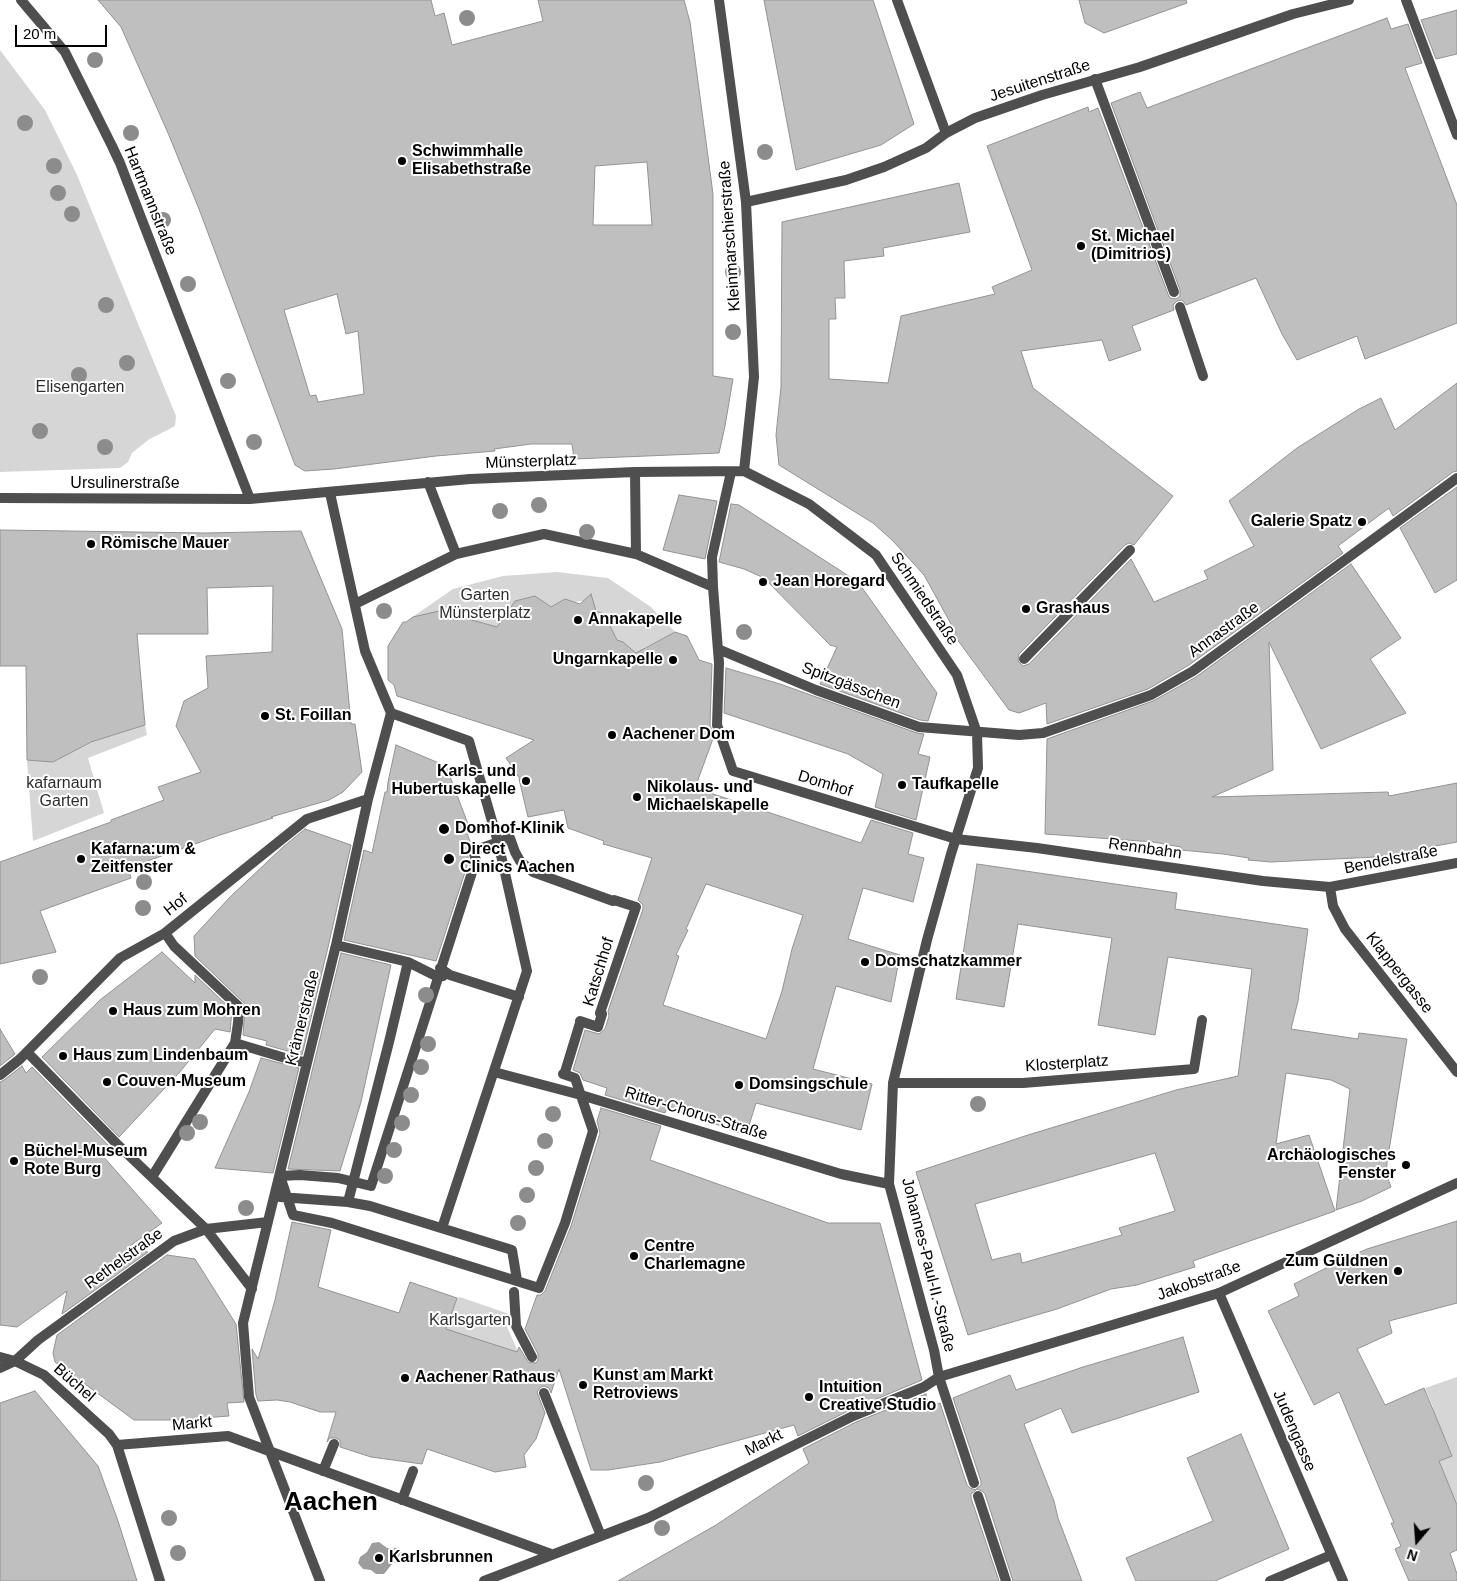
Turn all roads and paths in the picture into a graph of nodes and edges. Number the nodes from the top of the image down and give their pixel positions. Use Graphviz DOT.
graph roads {
  1 [pos="21,0"];
  2 [pos="719,0"];
  3 [pos="897,0"];
  4 [pos="1349,0"];
  5 [pos="1406,0"];
  6 [pos="1095,79"];
  7 [pos="946,133"];
  8 [pos="1457,135"];
  9 [pos="746,202"];
  10 [pos="1174,292"];
  11 [pos="1180,307"];
  12 [pos="1203,376"];
  13 [pos="744,471"];
  14 [pos="635,472"];
  15 [pos="731,472"];
  16 [pos="1457,478"];
  17 [pos="428,482"];
  18 [pos="330,493"];
  19 [pos="0,498"];
  20 [pos="250,499"];
  21 [pos="1130,550"];
  22 [pos="456,554"];
  23 [pos="636,554"];
  24 [pos="712,588"];
  25 [pos="355,604"];
  26 [pos="718,649"];
  27 [pos="1024,659"];
  28 [pos="391,713"];
  29 [pos="977,733"];
  30 [pos="368,799"];
  31 [pos="956,839"];
  32 [pos="498,842"];
  33 [pos="1457,863"];
  34 [pos="1330,887"];
  35 [pos="165,933"];
  36 [pos="336,945"];
  37 [pos="408,962"];
  38 [pos="439,973"];
  39 [pos="519,997"];
  40 [pos="1202,1020"];
  41 [pos="234,1043"];
  42 [pos="23,1056"];
  43 [pos="307,1062"];
  44 [pos="494,1072"];
  45 [pos="1457,1072"];
  46 [pos="0,1075"];
  47 [pos="893,1083"];
  48 [pos="581,1095"];
  49 [pos="280,1176"];
  50 [pos="152,1177"];
  51 [pos="352,1181"];
  52 [pos="889,1184"];
  53 [pos="1457,1184"];
  54 [pos="286,1197"];
  55 [pos="274,1198"];
  56 [pos="348,1202"];
  57 [pos="268,1222"];
  58 [pos="442,1228"];
  59 [pos="206,1229"];
  60 [pos="517,1280"];
  61 [pos="252,1289"];
  62 [pos="514,1292"];
  63 [pos="1219,1293"];
  64 [pos="0,1357"];
  65 [pos="532,1357"];
  66 [pos="15,1361"];
  67 [pos="0,1368"];
  68 [pos="940,1377"];
  69 [pos="544,1394"];
  70 [pos="334,1444"];
  71 [pos="117,1445"];
  72 [pos="268,1450"];
  73 [pos="323,1471"];
  74 [pos="413,1471"];
  75 [pos="974,1483"];
  76 [pos="978,1496"];
  77 [pos="402,1500"];
  78 [pos="602,1536"];
  79 [pos="551,1554"];
  80 [pos="1331,1555"];
  81 [pos="160,1581"];
  82 [pos="320,1581"];
  83 [pos="484,1581"];
  84 [pos="1006,1581"];
  85 [pos="1270,1581"];
  86 [pos="1342,1581"];
  1 -- 20 [label="street, Hartmannstraße"];
  2 -- 9 [label="street, Kleinmarschierstraße"];
  3 -- 7 [label="street"];
  4 -- 6 [label="street, Jesuitenstraße"];
  5 -- 8 [label="street"];
  6 -- 7 [label="street, Jesuitenstraße"];
  6 -- 10 [label="street"];
  7 -- 9 [label="street, Jesuitenstraße"];
  9 -- 13 [label="street, Kleinmarschierstraße"];
  11 -- 12 [label="street"];
  13 -- 15 [label="street"];
  13 -- 29 [label="street, Schmiedstraße"];
  14 -- 15 [label="street, Münsterplatz"];
  14 -- 17 [label="street, Münsterplatz"];
  14 -- 23 [label="street"];
  15 -- 24 [label="street"];
  16 -- 29 [label="street, Annastraße"];
  17 -- 18 [label="street, Münsterplatz"];
  17 -- 22 [label="street"];
  18 -- 20 [label="street, Münsterplatz"];
  18 -- 25 [label="street"];
  19 -- 20 [label="street, Ursulinerstraße"];
  21 -- 27 [label="street"];
  22 -- 23 [label="street"];
  22 -- 25 [label="street"];
  23 -- 24 [label="street"];
  24 -- 26 [label="street"];
  25 -- 28 [label="street"];
  26 -- 29 [label="street, Spitzgässchen"];
  26 -- 31 [label="street, Domhof"];
  28 -- 30 [label="street, Krämerstraße"];
  28 -- 32 [label="street"];
  29 -- 31 [label="street, Schmiedstraße"];
  30 -- 35 [label="street, Hof"];
  30 -- 36 [label="street, Krämerstraße"];
  31 -- 34 [label="street, Rennbahn"];
  31 -- 47 [label="street, Johannes-Paul-II.-Straße"];
  32 -- 38 [label="street"];
  32 -- 39 [label="street"];
  32 -- 48 [label="street, Katschhof"];
  33 -- 34 [label="street, Bendelstraße"];
  34 -- 45 [label="street, Klappergasse"];
  35 -- 41 [label="street"];
  35 -- 42 [label="street, Hof"];
  36 -- 37 [label="street"];
  36 -- 43 [label="street, Krämerstraße"];
  37 -- 38 [label="street"];
  37 -- 51 [label="street"];
  38 -- 39 [label="street"];
  38 -- 51 [label="street"];
  39 -- 44 [label="street"];
  40 -- 47 [label="street, Klosterplatz"];
  41 -- 43 [label="street"];
  41 -- 50 [label="street"];
  42 -- 46 [label="street, Hof"];
  42 -- 50 [label="street"];
  43 -- 49 [label="street, Krämerstraße"];
  44 -- 48 [label="street, Ritter-Chorus-Straße"];
  44 -- 58 [label="street"];
  47 -- 52 [label="street, Johannes-Paul-II.-Straße"];
  48 -- 52 [label="street, Ritter-Chorus-Straße"];
  48 -- 60 [label="street, Katschhof"];
  49 -- 51 [label="street"];
  49 -- 54 [label="street, Katschhof"];
  49 -- 55 [label="street, Krämerstraße"];
  50 -- 59 [label="street"];
  51 -- 56 [label="street"];
  52 -- 68 [label="street, Johannes-Paul-II.-Straße"];
  53 -- 63 [label="street, Jakobstraße"];
  54 -- 55 [label="street"];
  54 -- 56 [label="street"];
  54 -- 60 [label="street, Katschhof"];
  55 -- 57 [label="street, Krämerstraße"];
  56 -- 58 [label="street"];
  57 -- 59 [label="street, Rethelstraße"];
  57 -- 61 [label="street, Krämerstraße"];
  58 -- 60 [label="street"];
  59 -- 61 [label="street"];
  59 -- 66 [label="street, Rethelstraße"];
  61 -- 72 [label="street, Krämerstraße"];
  62 -- 65 [label="street"];
  63 -- 68 [label="street, Jakobstraße"];
  63 -- 80 [label="street, Judengasse"];
  64 -- 66 [label="street, Büchel"];
  66 -- 67 [label="street"];
  66 -- 71 [label="street, Büchel"];
  68 -- 75 [label="street, Johannes-Paul-II.-Straße"];
  68 -- 78 [label="street, Markt"];
  69 -- 78 [label="street"];
  70 -- 73 [label="street"];
  71 -- 72 [label="street, Markt"];
  71 -- 81 [label="street"];
  72 -- 73 [label="street, Markt"];
  72 -- 82 [label="street"];
  73 -- 77 [label="street, Markt"];
  74 -- 77 [label="street"];
  76 -- 84 [label="street"];
  77 -- 79 [label="street, Markt"];
  78 -- 79 [label="street, Markt"];
  79 -- 83 [label="street, Markt"];
  80 -- 85 [label="street"];
  80 -- 86 [label="street, Judengasse"];
}
